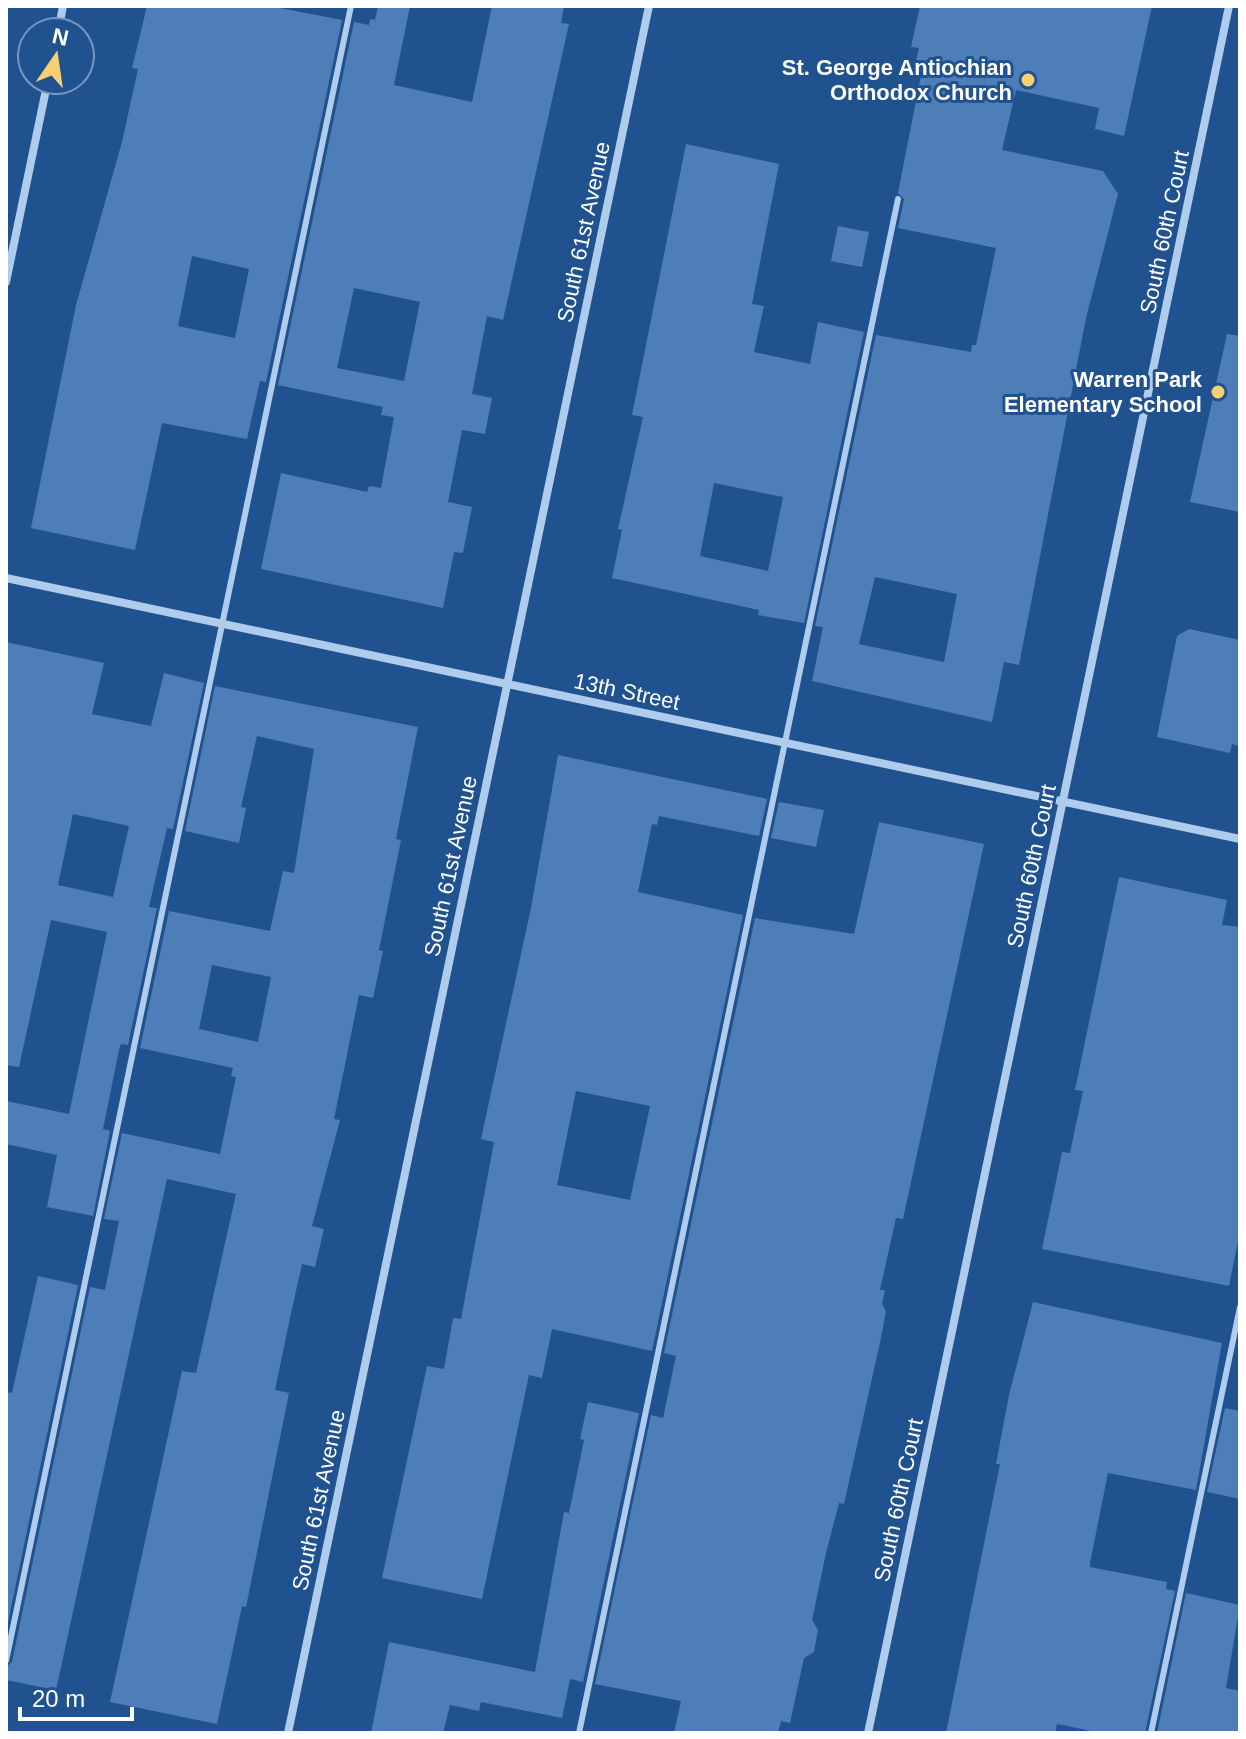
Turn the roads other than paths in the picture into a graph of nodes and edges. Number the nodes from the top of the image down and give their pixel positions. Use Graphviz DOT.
graph roads {
  1 [pos="351,6"];
  2 [pos="649,6"];
  3 [pos="1229,6"];
  4 [pos="45,96"];
  5 [pos="898,199"];
  6 [pos="6,282"];
  7 [pos="6,578"];
  8 [pos="222,624"];
  9 [pos="507,683"];
  10 [pos="785,743"];
  11 [pos="1063,801"];
  12 [pos="1240,839"];
  13 [pos="1240,1307"];
  14 [pos="6,1661"];
  15 [pos="288,1733"];
  16 [pos="579,1733"];
  17 [pos="868,1733"];
  18 [pos="1151,1733"];
  1 -- 8 [label="lane"];
  2 -- 9 [label="street, South 61st Avenue"];
  3 -- 11 [label="street, South 60th Court"];
  4 -- 6 [label="street"];
  5 -- 10 [label="lane"];
  7 -- 8 [label="street, 13th Street"];
  8 -- 9 [label="street, 13th Street"];
  8 -- 14 [label="lane"];
  9 -- 10 [label="street, 13th Street"];
  9 -- 15 [label="street, South 61st Avenue"];
  10 -- 11 [label="street, 13th Street"];
  10 -- 16 [label="lane"];
  11 -- 12 [label="street, 13th Street"];
  11 -- 17 [label="street, South 60th Court"];
  13 -- 18 [label="lane"];
}
